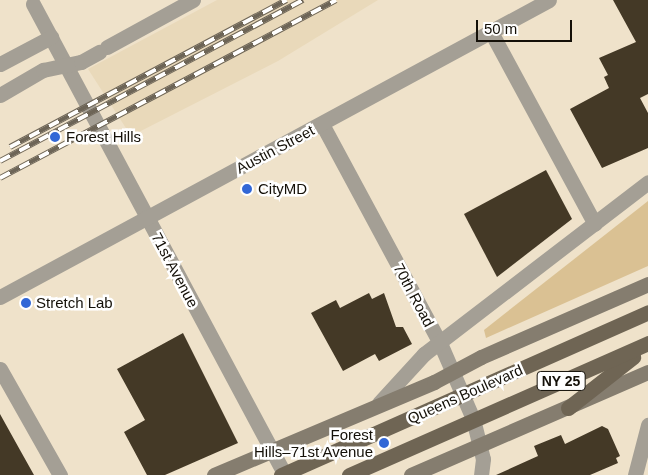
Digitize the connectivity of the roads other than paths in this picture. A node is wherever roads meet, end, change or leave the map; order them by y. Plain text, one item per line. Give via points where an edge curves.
1 (193, 0) edge
2 (549, 0) edge
3 (33, 4) dead end
4 (491, 32) junction
5 (51, 37) junction
6 (0, 64) edge
7 (65, 65) junction
8 (0, 95) edge
9 (322, 124) junction
10 (648, 182) edge
11 (147, 218) junction
12 (595, 224) junction
13 (648, 284) edge
14 (0, 297) edge
15 (648, 312) edge
16 (440, 343) junction
17 (648, 344) edge
18 (0, 369) edge
19 (453, 372) junction
20 (648, 372) edge
21 (462, 394) junction
22 (379, 403) junction
23 (568, 408) junction
24 (473, 419) junction
25 (648, 425) edge
26 (480, 444) junction
27 (272, 449) junction
28 (60, 475) edge
29 (214, 475) edge
30 (284, 475) edge
31 (349, 475) edge
32 (411, 475) edge
33 (481, 475) edge
34 (635, 475) edge

1 - 7 street via 103,50
2 - 4 street, Austin Street
3 - 5 street, 71st Avenue
4 - 9 street, Austin Street
4 - 12 street
5 - 6 street
5 - 7 street, 71st Avenue
7 - 8 street via 43,70
7 - 11 street, 71st Avenue
9 - 11 street, Austin Street
9 - 16 street, 70th Road
10 - 12 street, Queens Boulevard
11 - 14 street, Austin Street
11 - 27 street, 71st Avenue
12 - 16 street, Queens Boulevard
13 - 19 street, Queens Boulevard
15 - 21 main road, Queens Boulevard / NY 25
16 - 19 street, 70th Road
16 - 22 street, Queens Boulevard
17 - 23 main road
17 - 24 main road, Queens Boulevard / NY 25
18 - 28 street
19 - 21 street, 70th Road
19 - 22 street, Queens Boulevard
20 - 23 street
21 - 24 street, 70th Road
21 - 30 main road, Queens Boulevard / NY 25
22 - 27 street, Queens Boulevard
23 - 26 street
24 - 26 street, 70th Road
24 - 31 main road, Queens Boulevard / NY 25
25 - 34 street
26 - 32 street
26 - 33 street, 70th Road
27 - 29 street, Queens Boulevard
27 - 30 street, 71st Avenue

